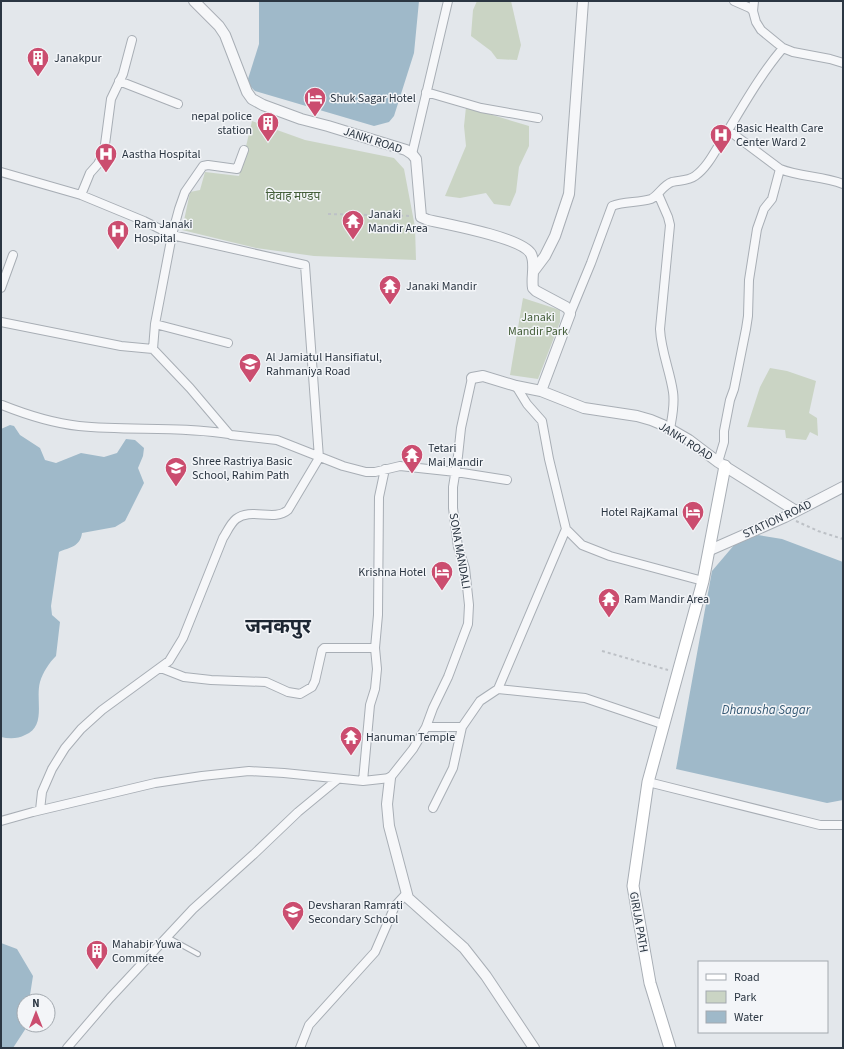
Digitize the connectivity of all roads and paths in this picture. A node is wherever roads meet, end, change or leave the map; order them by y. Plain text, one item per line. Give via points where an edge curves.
1 (194, 1) edge
2 (448, 1) edge
3 (583, 1) edge
4 (734, 1) edge
5 (754, 1) edge
6 (753, 11) junction
7 (132, 40) dead end
8 (783, 48) junction
9 (843, 63) edge
10 (119, 81) junction
11 (426, 92) junction
12 (178, 104) dead end
13 (538, 118) dead end
14 (728, 130) junction
15 (244, 150) dead end
16 (412, 154) junction
17 (780, 169) junction
18 (1, 172) edge
19 (843, 184) edge
20 (658, 194) junction
21 (81, 195) junction
22 (328, 214) dead end
23 (421, 217) junction
24 (172, 235) junction
25 (13, 255) dead end
26 (533, 272) junction
27 (1, 288) edge
28 (570, 314) junction
29 (1, 322) edge
30 (155, 324) junction
31 (228, 343) dead end
32 (153, 349) junction
33 (472, 378) joint
34 (516, 386) junction
35 (542, 391) junction
36 (2, 406) dead end
37 (670, 429) junction
38 (229, 434) junction
39 (319, 458) junction
40 (722, 464) junction
41 (385, 469) junction
42 (456, 472) junction
43 (507, 480) dead end
44 (843, 487) edge
45 (796, 511) junction
46 (786, 517) junction
47 (566, 529) junction
48 (843, 539) edge
49 (710, 550) junction
50 (703, 580) junction
51 (375, 648) junction
52 (602, 651) dead end
53 (161, 668) junction
54 (677, 672) junction
55 (498, 689) junction
56 (662, 724) junction
57 (426, 727) junction
58 (462, 727) junction
59 (390, 778) junction
60 (338, 779) junction
61 (363, 781) junction
62 (648, 782) junction
63 (433, 808) dead end
64 (40, 810) junction
65 (1, 821) edge
66 (843, 825) edge
67 (406, 894) junction
68 (167, 937) junction
69 (198, 954) dead end
70 (67, 1048) edge
71 (300, 1048) edge
72 (534, 1048) edge
73 (670, 1048) edge

1 - 16 street, JANKI ROAD via 225,35 252,99 300,119 406,150
2 - 11 street
3 - 26 street via 569,194 555,236
4 - 6 street
5 - 6 street
6 - 8 street via 761,30
7 - 10 street
8 - 9 street
8 - 14 street via 767,67
10 - 12 street
10 - 21 street via 111,99 104,152 90,173
11 - 13 street via 481,108
11 - 16 street
14 - 17 street
14 - 20 street via 697,175 671,182
15 - 24 street via 235,170 203,166 185,192
16 - 23 street, JANKI ROAD via 416,159
17 - 19 street
17 - 40 street via 772,199 764,209 757,230 749,280 748,316 724,431
18 - 21 street
20 - 28 street via 645,200 612,206
20 - 37 street via 670,225 660,329 673,393 674,406
21 - 24 street
22 - 23 path
23 - 26 street via 514,242 532,255
24 - 30 street
24 - 39 street via 305,265
25 - 27 street
26 - 28 street via 533,288 566,307
28 - 35 street
29 - 32 street via 121,346
30 - 31 street
30 - 32 street
32 - 38 street
33 - 34 street, JANKI ROAD via 483,376
33 - 42 street, SONA MANDALI via 465,406
34 - 35 street, JANKI ROAD
34 - 47 street via 542,421
35 - 37 street, JANKI ROAD via 584,408 637,416
36 - 38 street via 36,418 78,426 186,429
37 - 40 street, JANKI ROAD
38 - 39 street via 277,440
39 - 41 street via 366,472
39 - 53 street via 284,514 244,515 230,526 183,638 169,661
40 - 45 street, JANKI ROAD
40 - 49 main road, GIRIJA PATH
41 - 42 street via 400,466
41 - 51 street via 379,497
42 - 43 street
42 - 57 street, SONA MANDALI via 452,508 458,547 465,568 469,605 468,624
44 - 45 street, STATION ROAD
45 - 46 street, STATION ROAD
46 - 48 path
46 - 49 street, STATION ROAD
47 - 50 street via 582,545 610,556
47 - 55 street
49 - 50 main road, GIRIJA PATH
50 - 54 main road, GIRIJA PATH
51 - 53 street via 324,648 312,687 300,694 288,692 266,682 184,677
51 - 61 street via 375,689 370,705
52 - 54 path
53 - 64 street via 102,710 81,729 52,769 42,792
54 - 56 main road, GIRIJA PATH
55 - 56 street via 585,698
55 - 58 street via 480,701
56 - 62 main road, GIRIJA PATH
57 - 58 street
57 - 59 street, SONA MANDALI via 413,749
58 - 63 street via 453,768
59 - 61 street
59 - 67 street via 387,804 389,826
60 - 61 street
60 - 64 street via 249,771 155,783
60 - 68 street via 298,812 193,909
62 - 66 street via 820,825
62 - 73 main road, GIRIJA PATH via 633,886 650,983
64 - 65 street
67 - 71 street via 395,906 376,952 309,1024
67 - 72 street via 464,948
68 - 69 lane
68 - 70 street

